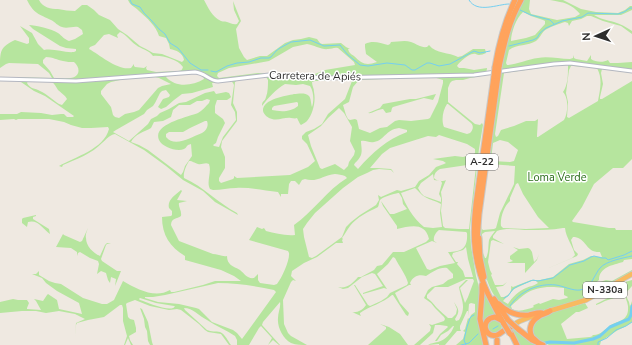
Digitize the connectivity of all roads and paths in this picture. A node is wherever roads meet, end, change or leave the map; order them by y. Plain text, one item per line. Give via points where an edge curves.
1 (516, 0) edge
2 (521, 0) edge
3 (497, 67) junction
4 (632, 71) edge
5 (496, 76) junction
6 (0, 79) edge
7 (479, 214) junction
8 (481, 274) junction
9 (632, 274) edge
10 (491, 294) junction
11 (550, 311) junction
12 (542, 313) junction
13 (505, 322) junction
14 (510, 327) junction
15 (496, 343) edge
16 (516, 344) edge
17 (541, 344) edge
18 (487, 345) edge

1 - 3 highway, A-22 via 498,48
2 - 3 highway, A-22 via 507,32
3 - 5 highway, A-22, bridge
4 - 6 street, Carretera de Apiés via 570,63 474,75 325,78 269,76 213,81 195,72 76,80
5 - 7 highway, A-22
5 - 8 highway, A-22 via 474,222 475,249
7 - 8 highway, A-22 via 477,246
7 - 10 highway via 480,258
8 - 13 highway
8 - 18 highway via 480,317
9 - 11 highway, N-330a via 586,300
10 - 12 highway via 502,307 512,313
10 - 13 highway
11 - 12 highway
11 - 17 highway via 536,318 531,326 531,335
12 - 14 highway via 523,319
13 - 14 highway via 495,317 489,319 485,325 491,335 501,333
13 - 16 highway, bridge
13 - 17 highway, bridge
14 - 15 highway

